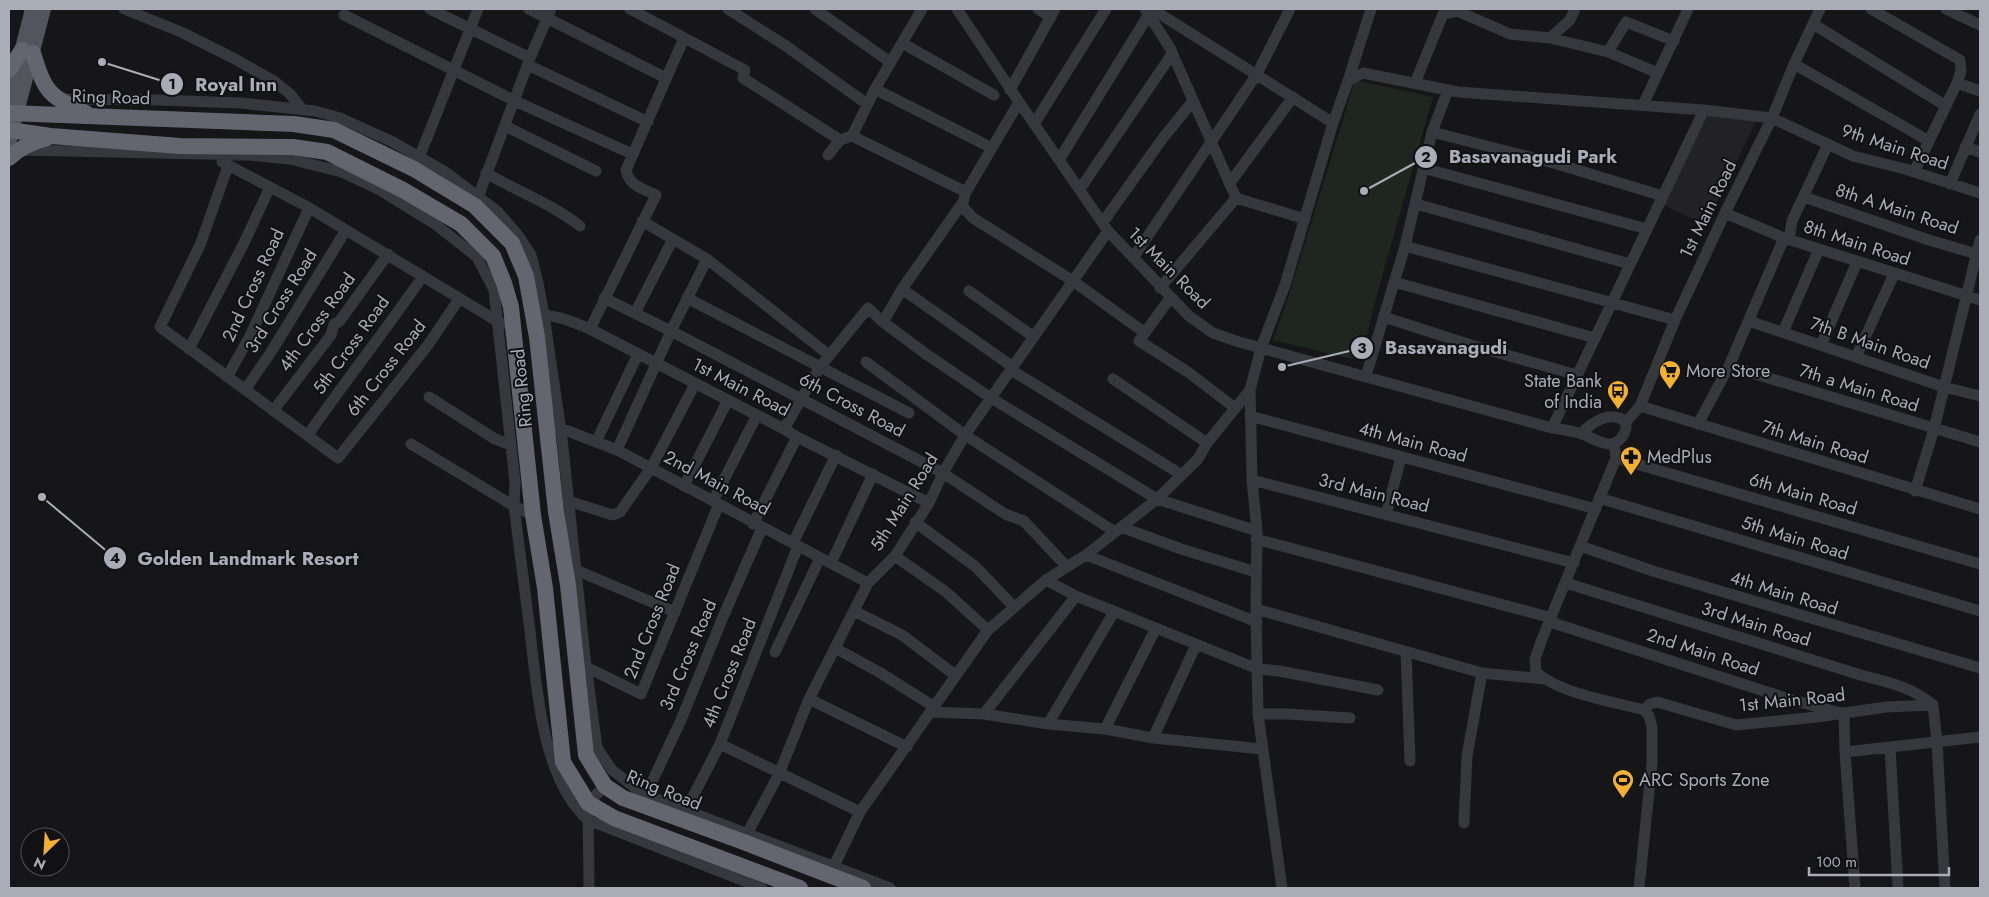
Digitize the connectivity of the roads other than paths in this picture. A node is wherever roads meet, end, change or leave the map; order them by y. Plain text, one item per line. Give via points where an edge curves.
1 (32, 9) edge
2 (44, 9) edge
3 (124, 9) edge
4 (430, 9) edge
5 (478, 9) edge
6 (529, 9) edge
7 (630, 9) edge
8 (728, 9) edge
9 (815, 9) edge
10 (957, 9) edge
11 (1038, 9) edge
12 (1106, 9) edge
13 (1290, 9) edge
14 (1371, 9) edge
15 (1575, 9) edge
16 (1688, 9) edge
17 (1820, 9) edge
18 (1871, 9) edge
19 (1946, 9) edge
20 (918, 10) edge
21 (1149, 11) edge
22 (1053, 13) edge
23 (549, 14) edge
24 (344, 15) dead end
25 (1813, 24) junction
26 (1980, 26) edge
27 (471, 29) junction
28 (684, 38) junction
29 (1550, 38) junction
30 (1674, 40) junction
31 (902, 43) junction
32 (27, 52) junction
33 (1608, 52) junction
34 (1172, 54) junction
35 (529, 62) junction
36 (890, 62) junction
37 (1794, 64) junction
38 (9, 70) edge
39 (455, 70) junction
40 (1658, 72) junction
41 (1257, 74) junction
42 (666, 78) junction
43 (1348, 81) junction
44 (1415, 83) junction
45 (1957, 83) junction
46 (875, 89) junction
47 (1010, 90) junction
48 (1448, 90) junction
49 (1980, 91) edge
50 (994, 95) dead end
51 (1293, 97) junction
52 (9, 99) edge
53 (60, 99) junction
54 (515, 101) junction
55 (1192, 101) junction
56 (1019, 102) junction
57 (867, 104) junction
58 (1643, 105) junction
59 (1946, 106) junction
60 (302, 109) junction
61 (1704, 110) junction
62 (12, 114) edge
63 (1980, 114) edge
64 (90, 116) junction
65 (1772, 118) junction
66 (648, 122) junction
67 (1333, 123) junction
68 (1034, 124) junction
69 (505, 126) junction
70 (1432, 132) junction
71 (852, 136) junction
72 (840, 140) junction
73 (1929, 141) junction
74 (11, 142) edge
75 (1212, 142) junction
76 (1828, 144) junction
77 (180, 146) junction
78 (992, 148) junction
79 (1965, 148) junction
80 (1980, 152) edge
81 (632, 154) junction
82 (211, 155) junction
83 (828, 156) dead end
84 (419, 158) junction
85 (1059, 160) junction
86 (228, 166) junction
87 (1424, 168) junction
88 (596, 171) dead end
89 (1914, 172) junction
90 (486, 173) junction
91 (1230, 182) junction
92 (1950, 184) junction
93 (270, 187) junction
94 (1080, 189) junction
95 (1980, 193) edge
96 (1663, 196) junction
97 (478, 197) junction
98 (964, 197) junction
99 (1804, 197) junction
100 (1236, 198) junction
101 (1416, 204) junction
102 (309, 208) junction
103 (1725, 213) junction
104 (1306, 219) junction
105 (642, 221) junction
106 (580, 226) dead end
107 (1105, 227) junction
108 (1647, 229) junction
109 (346, 230) junction
110 (673, 239) junction
111 (1787, 239) junction
112 (1980, 240) edge
113 (1405, 246) junction
114 (1819, 250) junction
115 (388, 254) junction
116 (1979, 254) edge
117 (1132, 258) junction
118 (708, 259) junction
119 (1857, 262) junction
120 (1630, 264) junction
121 (1894, 274) junction
122 (423, 276) junction
123 (1073, 280) junction
124 (1394, 282) junction
125 (1160, 288) junction
126 (902, 289) junction
127 (969, 291) dead end
128 (1967, 297) junction
129 (604, 298) junction
130 (687, 298) junction
131 (1170, 298) junction
132 (459, 299) junction
133 (1980, 300) edge
134 (1612, 302) junction
135 (636, 313) junction
136 (539, 315) junction
137 (1384, 317) junction
138 (1675, 320) junction
139 (1749, 321) junction
140 (884, 322) junction
141 (506, 326) junction
142 (590, 329) junction
143 (671, 331) junction
144 (1783, 332) junction
145 (1145, 333) junction
146 (1034, 337) junction
147 (1595, 338) junction
148 (1821, 345) junction
149 (1261, 348) junction
150 (188, 349) junction
151 (638, 354) junction
152 (829, 355) junction
153 (1856, 357) junction
154 (866, 362) dead end
155 (657, 364) junction
156 (1729, 366) junction
157 (819, 368) junction
158 (1012, 368) junction
159 (517, 369) junction
160 (540, 370) junction
161 (1577, 375) junction
162 (1366, 376) junction
163 (227, 377) junction
164 (1113, 379) dead end
165 (695, 384) junction
166 (1944, 387) junction
167 (245, 390) junction
168 (1250, 390) junction
169 (1980, 396) edge
170 (429, 397) dead end
171 (801, 398) junction
172 (991, 398) junction
173 (728, 400) junction
174 (1640, 406) junction
175 (1235, 408) junction
176 (273, 410) junction
177 (909, 414) dead end
178 (757, 415) junction
179 (1250, 416) junction
180 (1626, 422) junction
181 (1698, 424) junction
182 (553, 425) junction
183 (1552, 428) junction
184 (784, 429) junction
185 (1934, 429) junction
186 (1581, 434) junction
187 (308, 435) junction
188 (966, 435) junction
189 (797, 437) junction
190 (596, 442) junction
191 (1980, 442) edge
192 (1207, 443) junction
193 (411, 444) dead end
194 (1614, 444) junction
195 (511, 445) junction
196 (617, 450) junction
197 (836, 455) junction
198 (1401, 456) junction
199 (1616, 458) junction
200 (651, 468) junction
201 (943, 473) junction
202 (873, 474) junction
203 (1182, 475) junction
204 (1252, 480) junction
205 (684, 486) junction
206 (1915, 491) junction
207 (1157, 499) junction
208 (568, 501) junction
209 (716, 503) junction
210 (928, 503) junction
211 (1597, 503) junction
212 (514, 506) junction
213 (1980, 510) edge
214 (533, 515) junction
215 (1386, 515) junction
216 (915, 522) junction
217 (758, 526) junction
218 (1118, 530) junction
219 (1256, 535) junction
220 (795, 544) junction
221 (1580, 546) junction
222 (1086, 555) junction
223 (895, 556) junction
224 (820, 558) junction
225 (831, 563) junction
226 (1574, 563) junction
227 (1980, 564) edge
228 (1066, 566) junction
229 (576, 570) junction
230 (1256, 572) junction
231 (1046, 580) junction
232 (868, 583) junction
233 (1566, 583) junction
234 (1076, 596) junction
235 (1014, 607) junction
236 (1256, 609) junction
237 (854, 611) junction
238 (1980, 611) edge
239 (675, 612) junction
240 (1114, 612) junction
241 (1551, 620) junction
242 (1257, 622) junction
243 (1156, 628) junction
244 (988, 630) junction
245 (1196, 645) junction
246 (836, 648) junction
247 (775, 652) dead end
248 (1406, 652) junction
249 (586, 667) junction
250 (1980, 668) edge
251 (1258, 670) junction
252 (1482, 673) junction
253 (955, 675) junction
254 (1544, 679) junction
255 (1378, 690) dead end
256 (809, 700) junction
257 (1933, 705) junction
258 (932, 709) junction
259 (1644, 710) junction
260 (984, 714) junction
261 (1258, 714) junction
262 (1844, 714) junction
263 (1350, 718) dead end
264 (1048, 724) junction
265 (1105, 729) junction
266 (1153, 738) junction
267 (1980, 738) edge
268 (1937, 742) junction
269 (720, 744) junction
270 (907, 747) junction
271 (1890, 747) junction
272 (1262, 749) junction
273 (1845, 752) junction
274 (1410, 761) dead end
275 (779, 774) junction
276 (605, 786) junction
277 (643, 794) junction
278 (588, 803) junction
279 (686, 810) junction
280 (860, 812) junction
281 (588, 820) junction
282 (1464, 824) dead end
283 (747, 834) junction
284 (833, 868) junction
285 (589, 888) edge
286 (762, 888) edge
287 (800, 888) edge
288 (863, 888) edge
289 (890, 888) edge
290 (1282, 888) edge
291 (1639, 888) edge
292 (1855, 888) edge
293 (1898, 888) edge
294 (1945, 888) edge

1 - 32 main road
2 - 32 main road
3 - 60 street via 235,59 274,82
4 - 27 street
5 - 27 street
6 - 23 street
7 - 28 street
8 - 57 street
9 - 36 street
10 - 47 street, 1st Main Road
11 - 22 street
12 - 68 street
13 - 41 street
14 - 43 street
15 - 29 street via 1570,20
16 - 30 street
17 - 25 street, 1st Main Road
18 - 45 street via 1960,60
19 - 26 street
20 - 31 street
21 - 34 street
21 - 41 street
21 - 85 street
22 - 47 street
23 - 35 street
23 - 42 street
24 - 39 street
25 - 37 street, 1st Main Road
25 - 59 street
27 - 35 street
27 - 39 street
28 - 42 street
28 - 72 street via 745,70 743,78
29 - 33 street
29 - 44 street via 1510,34 1457,11 1443,14
30 - 33 street via 1626,22
30 - 40 street
31 - 36 street
31 - 50 street
32 - 38 highway
32 - 52 main road
32 - 53 highway via 48,92
32 - 62 main road
33 - 40 street
34 - 55 street
34 - 94 street
35 - 54 street
35 - 66 street
36 - 46 street
37 - 65 street, 1st Main Road
37 - 73 street
39 - 54 street
39 - 84 street
40 - 58 street
41 - 51 street
41 - 75 street
42 - 66 street
43 - 44 street, 9th Main Road via 1363,73
43 - 67 street
44 - 48 street, 9th Main Road
45 - 49 street
45 - 59 street
46 - 57 street
46 - 78 street
47 - 56 street, 1st Main Road
48 - 58 street, 9th Main Road
48 - 70 street
51 - 67 street
51 - 91 street
53 - 60 street via 242,103
53 - 64 highway
54 - 69 street
54 - 81 street
55 - 75 street
55 - 107 street, 5th Main Road via 1163,138
56 - 68 street, 1st Main Road
56 - 78 street
57 - 71 street
58 - 61 street, 9th Main Road
59 - 73 street
60 - 84 street via 340,118
61 - 65 street, 9th Main Road
61 - 96 street
62 - 64 highway, Ring Road
62 - 74 main road
63 - 79 street
64 - 136 highway, Ring Road via 294,124 334,130 414,169 476,206 512,243
65 - 76 street, 9th Main Road
65 - 103 street, 1st Main Road
66 - 81 street
67 - 104 street
68 - 85 street, 1st Main Road
69 - 88 street
69 - 90 street
70 - 87 street
70 - 96 street via 1557,164
71 - 72 street
71 - 98 street
72 - 83 street
73 - 89 street
74 - 77 highway, Ring Road via 52,136
74 - 82 street
75 - 91 street
75 - 117 street
76 - 89 street, 9th Main Road via 1853,156
76 - 99 street
77 - 82 street
77 - 141 highway, Ring Road via 293,147 327,152 403,190 461,224 493,256 511,307
78 - 98 street
79 - 80 street
79 - 92 street
81 - 105 street via 626,170 628,179 656,196
82 - 86 street
82 - 141 street via 290,159 342,172 380,190 435,224 477,257 494,290
84 - 97 street via 444,171
85 - 94 street, 1st Main Road
86 - 93 street
86 - 150 street via 200,246 160,327
87 - 101 street
87 - 108 street
89 - 92 street, 9th Main Road
90 - 97 street
90 - 106 street via 563,213
91 - 100 street
92 - 95 street, 9th Main Road
93 - 102 street
93 - 150 street
94 - 107 street, 1st Main Road
96 - 108 street
97 - 136 street via 498,212 531,255 538,283
98 - 123 street via 963,207 973,218
98 - 126 street
99 - 111 street
99 - 116 street, 8th A Main Road
100 - 104 street
100 - 125 street
101 - 113 street
101 - 120 street
102 - 109 street
102 - 163 street, 2nd Cross Road via 262,312
103 - 111 street, 8th Main Road
103 - 138 street, 1st Main Road
104 - 149 street
105 - 110 street
105 - 129 street
107 - 117 street, 1st Main Road
107 - 123 street, 5th Main Road
108 - 120 street
109 - 115 street
109 - 167 street, 3rd Cross Road
110 - 118 street
110 - 135 street
111 - 114 street, 8th Main Road
111 - 139 street
112 - 116 street
113 - 124 street
113 - 134 street
114 - 119 street, 8th Main Road
114 - 144 street
115 - 122 street
115 - 176 street, 4th Cross Road
116 - 128 street
117 - 125 street, 1st Main Road
118 - 130 street
118 - 152 street
119 - 121 street, 8th Main Road
119 - 148 street
120 - 134 street
121 - 128 street, 8th Main Road
121 - 153 street
122 - 132 street
122 - 187 street, 5th Cross Road
123 - 145 street
123 - 146 street, 5th Main Road
124 - 137 street
124 - 147 street
125 - 131 street, 1st Main Road
126 - 140 street
126 - 158 street
127 - 146 street
128 - 133 street, 8th Main Road
128 - 166 street
129 - 135 street, 6th Cross Road
129 - 142 street
130 - 143 street
130 - 157 street
131 - 145 street
131 - 149 street, 1st Main Road via 1213,333
132 - 141 street
132 - 187 street, 6th Cross Road via 428,346 338,458
134 - 138 street
134 - 147 street
135 - 143 street, 6th Cross Road
136 - 142 street, 1st Main Road
136 - 160 highway, Ring Road
136 - 182 street
137 - 161 street
137 - 162 street
138 - 174 street, 1st Main Road
139 - 144 street, 7th B Main Road
139 - 156 street
140 - 152 street, 2nd Main Road via 868,308
140 - 172 street, 2nd Main Road
141 - 159 highway, Ring Road
141 - 195 street
142 - 151 street, 1st Main Road
143 - 155 street
143 - 171 street, 6th Cross Road
144 - 148 street, 7th B Main Road
145 - 175 street via 1139,341 1188,372
146 - 158 street, 5th Main Road
147 - 161 street
148 - 153 street, 7th B Main Road
149 - 162 street, 1st Main Road
149 - 168 street
150 - 163 street
151 - 155 street, 1st Main Road
151 - 190 street
152 - 157 street
153 - 166 street, 7th B Main Road
154 - 188 street
155 - 165 street, 1st Main Road
155 - 196 street
156 - 181 street
156 - 185 street, 7th a Main Road
157 - 171 street
157 - 177 street
158 - 172 street, 5th Main Road
158 - 203 street
159 - 160 highway
159 - 214 highway, Ring Road
160 - 182 highway, Ring Road
161 - 183 street
162 - 183 street, 1st Main Road
163 - 167 street
164 - 192 street
165 - 173 street, 1st Main Road
165 - 200 street
166 - 169 street, 7th B Main Road
166 - 185 street
167 - 176 street
168 - 175 street
168 - 179 street
170 - 195 street via 494,439
171 - 184 street
171 - 201 street, 6th Cross Road
172 - 188 street, 5th Main Road
172 - 207 street, 2nd Main Road
173 - 178 street, 1st Main Road
173 - 205 street
174 - 180 street, 1st Main Road
174 - 181 street, 7th Main Road
175 - 192 street
176 - 187 street
178 - 184 street, 1st Main Road
178 - 209 street, 2nd Cross Road
179 - 198 street, 4th Main Road
179 - 204 street
180 - 186 street via 1616,416 1607,417 1591,424
180 - 194 street, 1st Main Road via 1624,436
181 - 206 street, 7th Main Road
182 - 190 street, 2nd Main Road
182 - 208 street
182 - 276 highway, Ring Road via 556,512 568,585 586,755
183 - 186 street, 1st Main Road
184 - 189 street, 1st Main Road
185 - 191 street, 7th a Main Road
185 - 206 street
186 - 194 street, 1st Main Road via 1600,443
188 - 201 street, 5th Main Road
188 - 218 street
189 - 197 street, 1st Main Road
189 - 217 street, 3rd Cross Road
190 - 196 street, 2nd Main Road
192 - 203 street via 1198,459
193 - 212 street
194 - 199 street
195 - 212 street
196 - 200 street, 2nd Main Road
197 - 202 street, 1st Main Road
197 - 220 street, 4th Cross Road
198 - 211 street, 4th Main Road
198 - 215 street
199 - 211 street
199 - 227 street, 6th Main Road
200 - 205 street, 2nd Main Road
200 - 208 street via 620,512 613,515
201 - 210 street, 5th Main Road
201 - 228 street, 6th Cross Road via 1005,514 1024,522
202 - 210 street, 1st Main Road
202 - 225 street
203 - 207 street
204 - 215 street, 3rd Main Road
204 - 219 street
205 - 209 street, 2nd Main Road
206 - 213 street, 7th Main Road
207 - 218 street
207 - 219 street, 2nd Main Road
208 - 229 street
209 - 217 street, 2nd Main Road
209 - 239 street, 2nd Cross Road
210 - 216 street, 5th Main Road
211 - 221 street
211 - 238 street, 5th Main Road
212 - 214 street
212 - 281 street via 545,736 564,791
214 - 278 highway, Ring Road via 545,588 563,762
215 - 226 street, 3rd Main Road
216 - 223 street, 5th Main Road
216 - 235 street via 976,567
217 - 220 street, 2nd Main Road
217 - 277 street, 3rd Cross Road via 681,720 651,784
218 - 222 street
218 - 230 street
219 - 230 street
219 - 241 street, 2nd Main Road
220 - 224 street, 2nd Main Road
220 - 269 street, 4th Cross Road
221 - 226 street
221 - 250 street, 4th Main Road via 1656,572
222 - 228 street
222 - 242 street
223 - 232 street, 5th Main Road
223 - 244 street via 946,592
224 - 225 street, 2nd Main Road
224 - 247 street
225 - 232 street, 2nd Main Road
226 - 233 street
228 - 231 street
229 - 239 street
229 - 249 street
230 - 236 street
231 - 234 street
231 - 235 street
232 - 237 street, 5th Main Road
233 - 241 street
233 - 257 street, 3rd Main Road via 1897,685
234 - 240 street
234 - 260 street
235 - 244 street
236 - 242 street
236 - 248 street, 1st Main Road
237 - 246 street, 5th Main Road
237 - 253 street via 902,635
239 - 249 street, 2nd Cross Road via 641,694
240 - 243 street
240 - 264 street
241 - 254 street via 1535,659 1536,672
241 - 262 street, 2nd Main Road via 1789,699
242 - 251 street
243 - 245 street
243 - 265 street
244 - 253 street
245 - 251 street
245 - 266 street
246 - 256 street, 5th Main Road
246 - 258 street via 879,672
248 - 252 street, 1st Main Road
248 - 274 street
249 - 277 street via 597,748 612,770
251 - 255 street
251 - 261 street
252 - 254 street, 1st Main Road
252 - 282 street via 1468,756
253 - 258 street
254 - 259 street, 1st Main Road via 1562,688
256 - 270 street
256 - 275 street, 5th Main Road
257 - 262 street, 1st Main Road via 1886,707
257 - 268 street
258 - 260 street
258 - 270 street
259 - 262 street, 1st Main Road via 1657,702 1736,725
259 - 291 street via 1652,727 1652,763
260 - 264 street
261 - 263 street
261 - 272 street
262 - 273 street
264 - 265 street
265 - 266 street
266 - 272 street
267 - 268 street
268 - 271 street
268 - 294 street
269 - 275 street
269 - 279 street, 4th Cross Road
270 - 280 street
271 - 273 street
271 - 293 street
272 - 290 street
273 - 292 street
275 - 280 street
275 - 283 street, 5th Main Road
276 - 278 street
276 - 288 highway, Ring Road via 623,798
277 - 279 street
278 - 281 street
278 - 287 highway, Ring Road via 614,818
279 - 283 street
280 - 284 street
281 - 285 street
281 - 286 street
283 - 284 street
284 - 289 street

